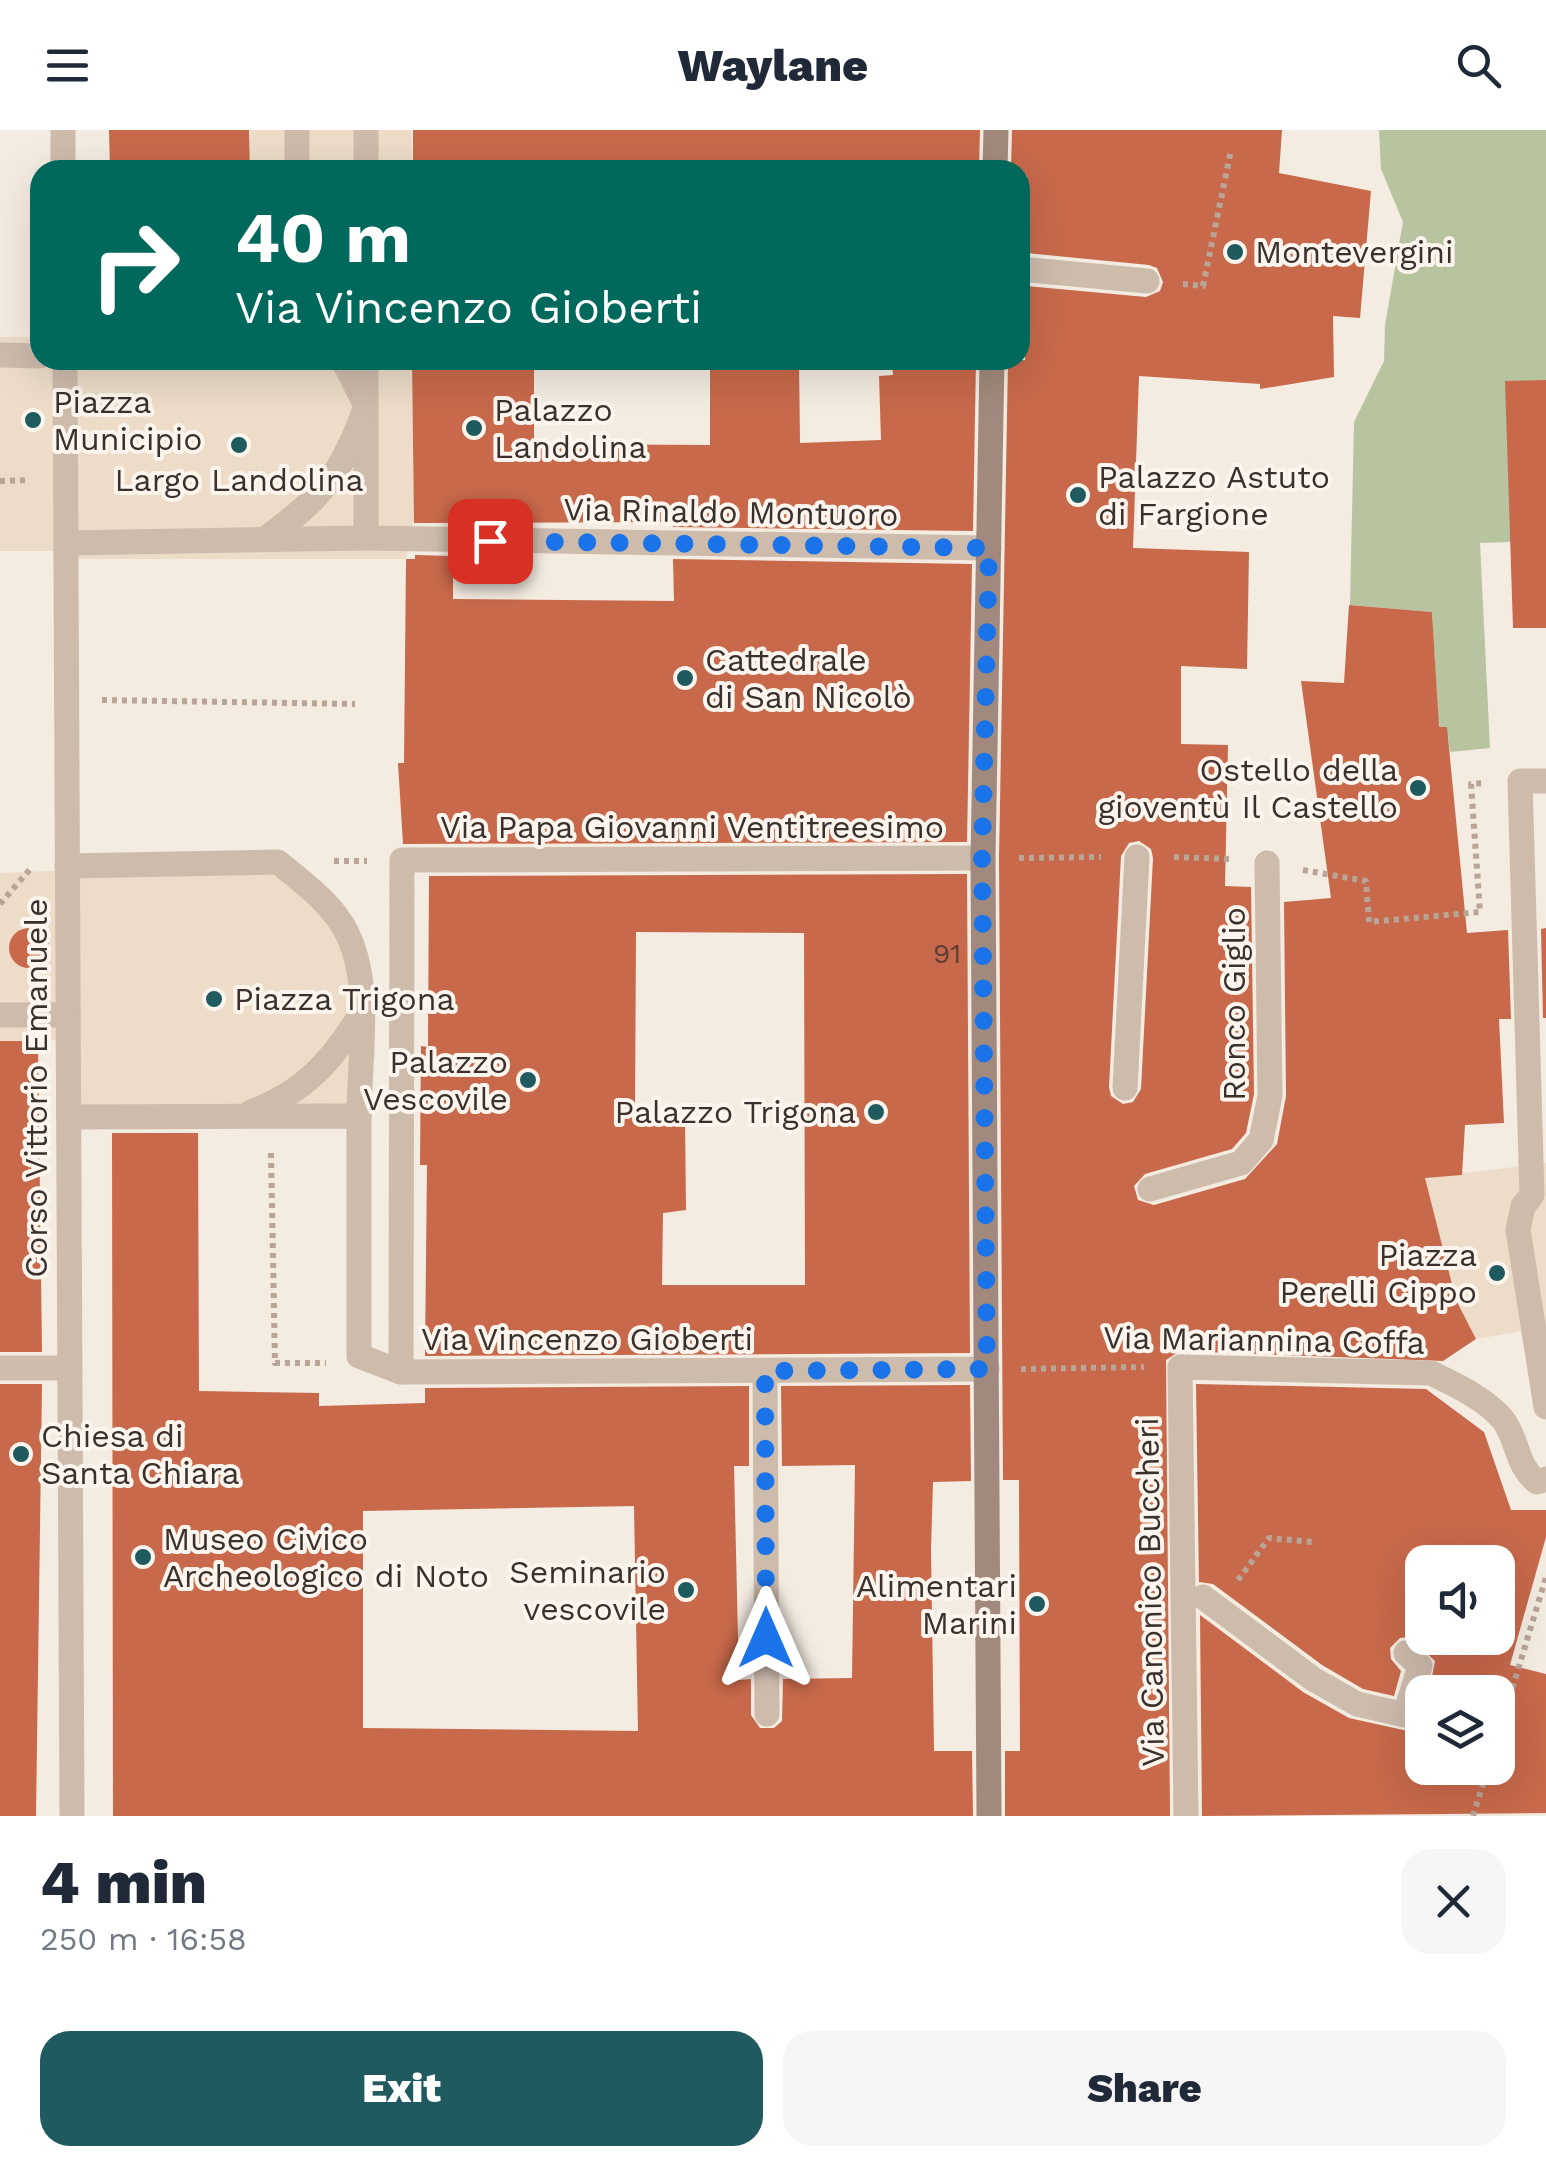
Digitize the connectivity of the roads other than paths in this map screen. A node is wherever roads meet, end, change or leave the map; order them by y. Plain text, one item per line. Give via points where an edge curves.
1 (63, 130) edge
2 (297, 130) edge
3 (366, 130) edge
4 (996, 130) edge
5 (64, 160) edge
6 (296, 160) edge
7 (366, 160) edge
8 (995, 160) edge
9 (1030, 270) edge
10 (1147, 281) road end
11 (0, 355) edge
12 (30, 356) edge
13 (65, 370) edge
14 (348, 370) edge
15 (366, 370) edge
16 (992, 370) edge
17 (366, 406) junction
18 (366, 538) junction
19 (265, 539) junction
20 (66, 543) junction
21 (989, 548) junction
22 (1546, 781) edge
23 (1137, 857) dead end
24 (982, 858) junction
25 (1267, 863) dead end
26 (67, 866) junction
27 (68, 1014) junction
28 (0, 1015) edge
29 (360, 1015) junction
30 (1125, 1088) dead end
31 (237, 1116) junction
32 (359, 1116) junction
33 (69, 1117) junction
34 (1150, 1189) dead end
35 (1539, 1195) edge
36 (1180, 1367) joint
37 (0, 1368) edge
38 (70, 1368) junction
39 (987, 1369) junction
40 (765, 1371) junction
41 (402, 1372) junction
42 (1546, 1407) edge
43 (1546, 1479) edge
44 (1210, 1603) road end
45 (1408, 1655) edge
46 (767, 1714) dead end
47 (72, 1816) edge
48 (989, 1816) edge
49 (1186, 1816) edge

1 - 5 street
2 - 6 street
3 - 7 street
4 - 8 street
9 - 10 street
11 - 12 street
13 - 20 street, Corso Vittorio Emanuele
14 - 17 street
15 - 17 street
16 - 21 street
17 - 18 street
17 - 19 street via 337,476 315,503
18 - 19 street, Via Rinaldo Montuoro
18 - 21 street, Via Rinaldo Montuoro
19 - 20 street, Via Rinaldo Montuoro
20 - 26 street, Corso Vittorio Emanuele
21 - 24 street
22 - 35 street via 1520,782 1532,1166
23 - 30 street
24 - 39 street
24 - 41 street, Via Papa Giovanni Ventitreesimo via 402,860
25 - 34 street, Ronco Giglio via 1270,1096 1261,1140 1242,1163
26 - 27 street, Corso Vittorio Emanuele
26 - 29 street via 278,862 347,933 361,983
27 - 28 street
27 - 33 street, Corso Vittorio Emanuele
29 - 31 street via 336,1056 301,1087
29 - 32 street
31 - 32 street
31 - 33 street
32 - 41 street, Via Vincenzo Gioberti via 359,1356
33 - 38 street, Corso Vittorio Emanuele
35 - 42 street via 1523,1206 1518,1230
36 - 43 street, Via Mariannina Coffa via 1432,1373 1504,1421 1522,1470 1537,1482
36 - 49 street, Via Canonico Buccheri
37 - 38 street
38 - 47 street, Corso Vittorio Emanuele
39 - 40 street, Via Vincenzo Gioberti
39 - 48 street
40 - 41 street, Via Vincenzo Gioberti
40 - 46 street
44 - 45 street via 1357,1704 1405,1715 1420,1666

